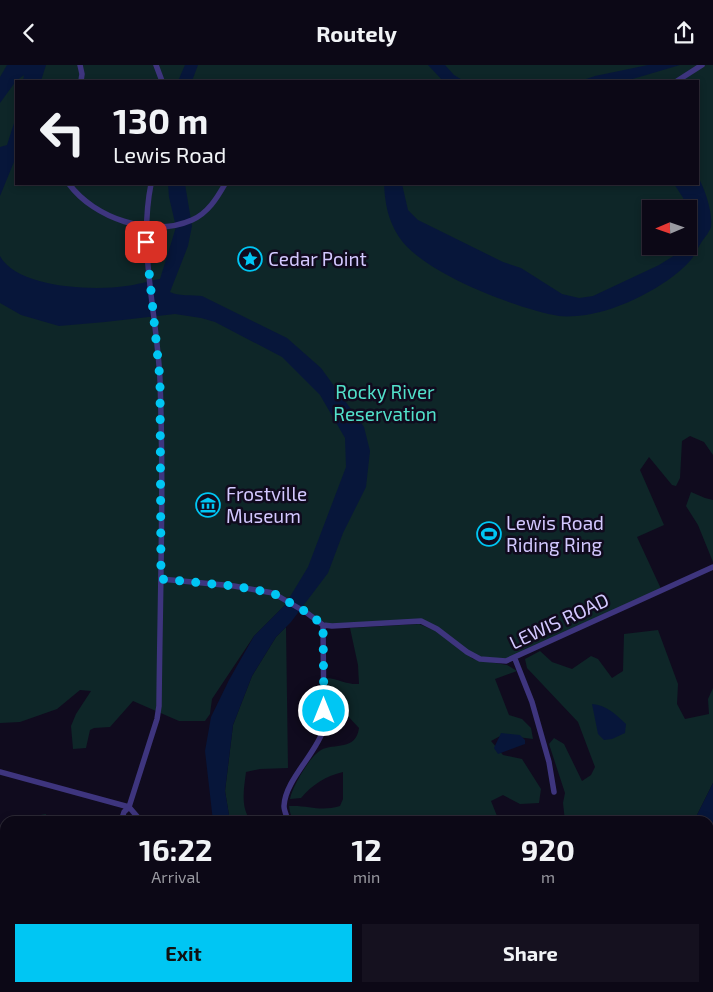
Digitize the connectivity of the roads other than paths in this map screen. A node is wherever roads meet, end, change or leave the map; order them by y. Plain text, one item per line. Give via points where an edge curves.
1 (80, 65) edge
2 (156, 65) edge
3 (702, 65) edge
4 (81, 80) edge
5 (162, 80) edge
6 (678, 80) edge
7 (70, 185) edge
8 (151, 185) edge
9 (224, 185) edge
10 (146, 225) junction
11 (713, 567) edge
12 (161, 579) junction
13 (323, 625) junction
14 (515, 659) junction
15 (0, 772) edge
16 (554, 792) dead end
17 (129, 807) junction
18 (123, 816) edge
19 (137, 816) edge
20 (287, 816) edge

1 - 4 street
2 - 5 street
3 - 6 street
7 - 10 street via 96,208
8 - 10 street
9 - 10 street via 206,211 192,220 174,226
10 - 12 street via 160,379
11 - 14 street, LEWIS ROAD
12 - 13 street via 273,593
12 - 17 street via 158,712
13 - 14 street, LEWIS ROAD via 421,621 480,659
13 - 20 street via 324,728 286,796
14 - 16 street via 532,702
15 - 17 street
17 - 18 street
17 - 19 street

